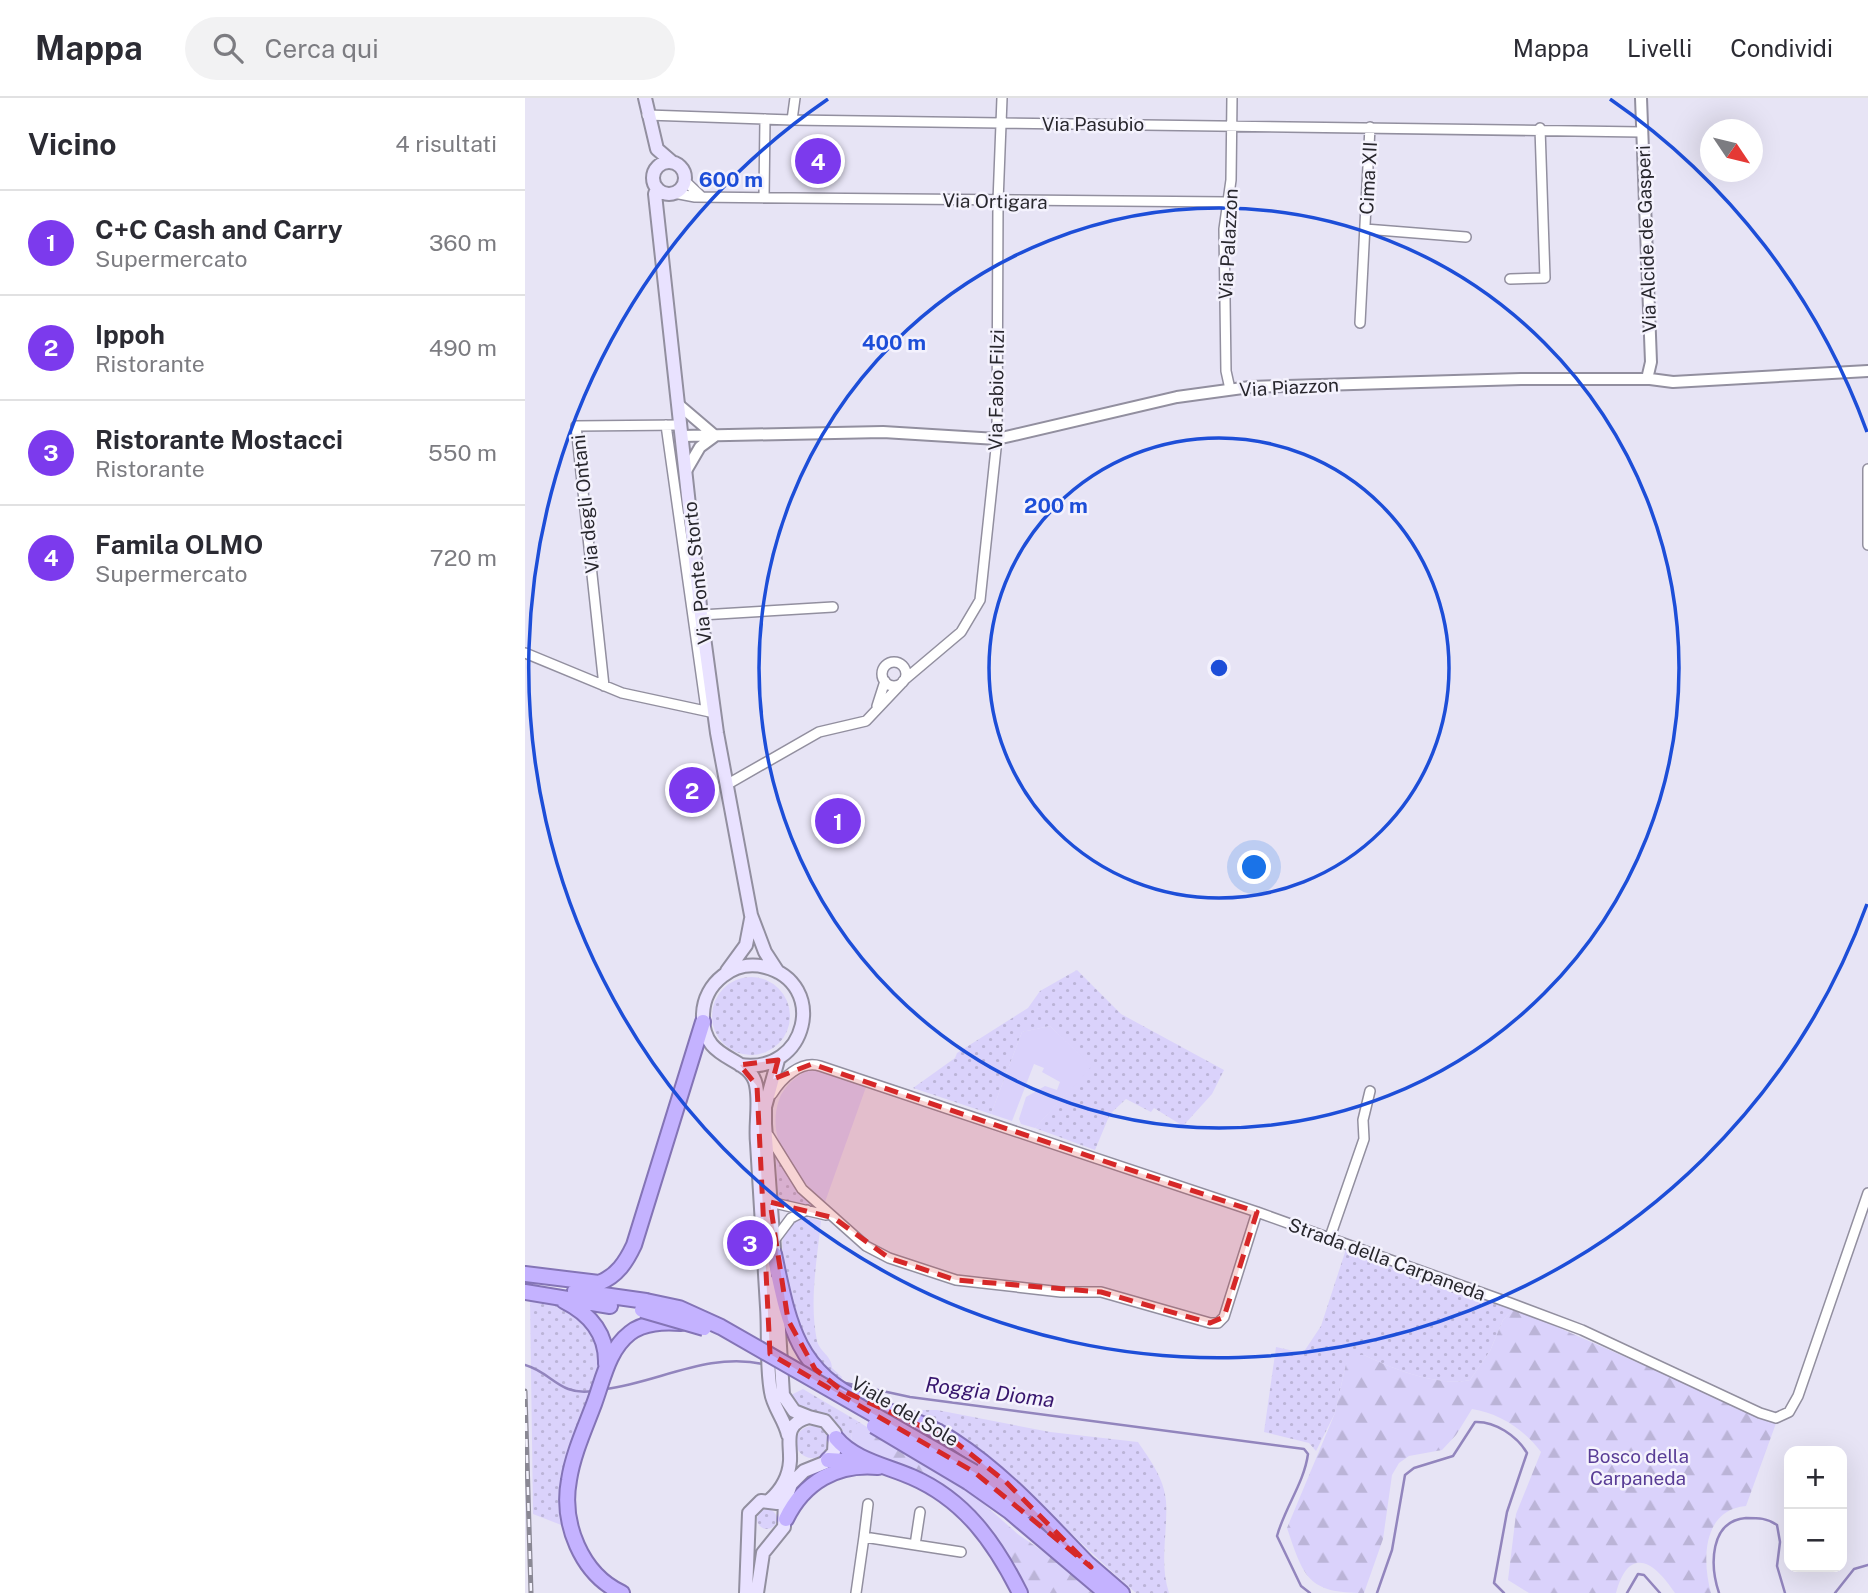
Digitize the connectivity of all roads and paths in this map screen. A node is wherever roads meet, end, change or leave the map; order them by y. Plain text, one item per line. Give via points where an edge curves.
1 (645, 98) edge
2 (795, 98) edge
3 (1002, 98) edge
4 (1233, 98) edge
5 (1641, 98) edge
6 (647, 115) junction
7 (765, 119) junction
8 (792, 120) junction
9 (999, 124) junction
10 (1233, 125) junction
11 (1370, 127) junction
12 (1540, 128) junction
13 (1641, 132) junction
14 (651, 133) junction
15 (672, 162) junction
16 (655, 172) junction
17 (684, 180) junction
18 (657, 188) junction
19 (674, 193) junction
20 (702, 197) junction
21 (764, 198) junction
22 (997, 202) junction
23 (1226, 202) junction
24 (659, 229) junction
25 (1365, 229) junction
26 (1465, 237) dead end
27 (1510, 279) dead end
28 (1360, 323) dead end
29 (1651, 362) junction
30 (1868, 371) edge
31 (1647, 379) junction
32 (1673, 382) junction
33 (1230, 389) junction
34 (679, 405) junction
35 (666, 425) junction
36 (681, 430) junction
37 (712, 438) junction
38 (997, 439) junction
39 (1868, 469) edge
40 (686, 471) junction
41 (1868, 545) edge
42 (833, 607) dead end
43 (701, 615) junction
44 (525, 653) edge
45 (927, 660) junction
46 (903, 666) junction
47 (885, 681) junction
48 (902, 683) junction
49 (604, 686) junction
50 (710, 712) junction
51 (873, 714) junction
52 (728, 784) junction
53 (751, 915) junction
54 (778, 972) junction
55 (725, 974) junction
56 (703, 1022) junction
57 (778, 1060) junction
58 (740, 1065) junction
59 (1370, 1091) dead end
60 (767, 1101) junction
61 (765, 1124) junction
62 (759, 1191) junction
63 (1868, 1193) edge
64 (770, 1202) junction
65 (809, 1209) junction
66 (1257, 1212) junction
67 (835, 1218) junction
68 (1330, 1237) junction
69 (774, 1248) junction
70 (525, 1275) edge
71 (525, 1284) edge
72 (525, 1292) edge
73 (560, 1299) junction
74 (644, 1305) junction
75 (693, 1323) junction
76 (775, 1365) junction
77 (606, 1369) junction
78 (809, 1417) junction
79 (788, 1435) junction
80 (836, 1438) junction
81 (790, 1454) junction
82 (828, 1460) junction
83 (812, 1466) junction
84 (884, 1468) junction
85 (971, 1477) junction
86 (770, 1500) junction
87 (868, 1504) dead end
88 (921, 1512) dead end
89 (785, 1515) junction
90 (750, 1527) junction
91 (773, 1536) junction
92 (864, 1537) junction
93 (915, 1545) junction
94 (961, 1552) dead end
95 (1091, 1567) junction
96 (749, 1592) edge
97 (622, 1593) edge
98 (856, 1593) edge
99 (1020, 1593) edge
100 (1106, 1593) edge
101 (1122, 1593) edge

1 - 6 main road, Via Ponte Storto
2 - 8 street
3 - 9 street, Via Fabio Filzi
4 - 10 street, Via Palazzon
5 - 13 street, Via Alcide de Gasperi
6 - 7 street, Via Pasubio
6 - 14 main road, Via Ponte Storto
7 - 8 street, Via Pasubio
7 - 21 street
8 - 9 street, Via Pasubio
9 - 10 street, Via Pasubio
9 - 22 street, Via Fabio Filzi
10 - 11 street, Via Pasubio
10 - 23 street, Via Palazzon
11 - 12 street, Via Pasubio
11 - 25 street, Cima XII
12 - 13 street, Via Pasubio
12 - 27 street via 1545,278
13 - 29 street, Via Alcide de Gasperi
14 - 15 main road via 657,149
14 - 16 main road, Via Ponte Storto
15 - 16 main road
15 - 17 main road via 681,167
16 - 18 main road, Via Ponte Storto
17 - 19 main road, Via Ponte Storto
17 - 20 street
18 - 19 main road
18 - 24 main road, Via Ponte Storto
19 - 20 street, Via Ortigara
19 - 24 main road, Via Ponte Storto
20 - 21 street, Via Ortigara
21 - 22 street, Via Ortigara
22 - 23 street, Via Ortigara
22 - 38 street, Via Fabio Filzi
23 - 33 street, Via Palazzon
24 - 34 main road, Via Ponte Storto
25 - 26 street, Cima XII
25 - 28 street, Cima XII
29 - 31 street, Via Alcide de Gasperi
29 - 32 street
30 - 32 street, Via Piazzon
31 - 32 street, Via Piazzon
31 - 33 street, Via Piazzon
33 - 38 street, Via Piazzon
34 - 36 main road, Via Ponte Storto
34 - 37 street
35 - 36 street, Via degli Ontani
35 - 49 street, Via degli Ontani via 576,426
35 - 50 street
36 - 37 street, Via Piazzon via 699,441
36 - 40 main road, Via Ponte Storto
37 - 38 street, Via Piazzon via 883,432
37 - 40 street
38 - 45 street, Via Fabio Filzi via 979,600 961,632
39 - 41 street
40 - 43 main road, Via Ponte Storto
42 - 43 street
43 - 50 main road, Via Ponte Storto
44 - 49 street
45 - 46 street, Via Fabio Filzi
45 - 48 street, Via Fabio Filzi
46 - 47 street via 886,666
46 - 48 street via 906,676
47 - 48 street via 894,686
47 - 51 street
48 - 51 street, Via Fabio Filzi
49 - 50 street
50 - 52 main road, Via Ponte Storto
51 - 52 street via 856,725 819,732
52 - 53 main road, Via Ponte Storto
53 - 54 main road, Via Ponte Storto
53 - 55 main road, Via Ponte Storto via 746,945
54 - 55 main road via 757,965
54 - 57 main road via 799,995 803,1016 799,1037
55 - 56 main road via 707,995
56 - 58 main road via 713,1046
56 - 70 highway via 634,1245 618,1270 599,1283
57 - 58 main road
57 - 60 main road
58 - 62 main road via 748,1069 757,1086
59 - 68 street via 1364,1139
60 - 61 main road
60 - 66 street, Strada della Carpaneda via 789,1075 812,1064
61 - 64 main road
61 - 67 street via 794,1179
62 - 64 street
62 - 76 main road
63 - 68 street, Strada della Carpaneda via 1798,1396 1780,1418 1760,1413 1582,1330
64 - 65 street
64 - 69 main road
65 - 67 street
65 - 69 street via 791,1219
66 - 67 street via 1224,1317 1210,1324 1101,1292 956,1280 888,1258
66 - 68 street, Strada della Carpaneda
69 - 76 main road
69 - 95 highway via 788,1320 800,1348 820,1373 864,1402 926,1425 954,1441 1006,1482
71 - 74 highway
72 - 73 highway
73 - 74 highway
73 - 77 highway via 594,1324 606,1345
74 - 75 highway, Viale del Sole, bridge
74 - 85 highway, Viale del Sole, bridge via 679,1308 721,1326
75 - 77 highway, bridge via 640,1326 620,1342
75 - 85 highway, Viale del Sole, bridge
76 - 78 main road via 786,1401 794,1411
76 - 79 main road via 771,1395
77 - 97 highway via 569,1480 567,1513 586,1562
78 - 79 main road via 796,1423
78 - 80 main road via 829,1424
79 - 81 main road
80 - 82 main road
80 - 84 highway via 850,1451
81 - 83 main road via 797,1462
81 - 86 main road via 786,1479
82 - 83 main road
82 - 84 highway via 848,1459
83 - 89 main road via 792,1484
84 - 89 highway via 845,1468 823,1477
84 - 99 highway via 928,1485 966,1511 995,1544
85 - 95 highway, Viale del Sole
85 - 100 highway, Viale del Sole
86 - 89 main road
86 - 90 main road via 751,1509
87 - 92 street
88 - 93 street
89 - 91 main road via 781,1531
90 - 91 main road via 760,1536
90 - 96 main road
91 - 96 main road
92 - 93 street
92 - 98 street
93 - 94 street
95 - 101 highway, Viale del Sole

